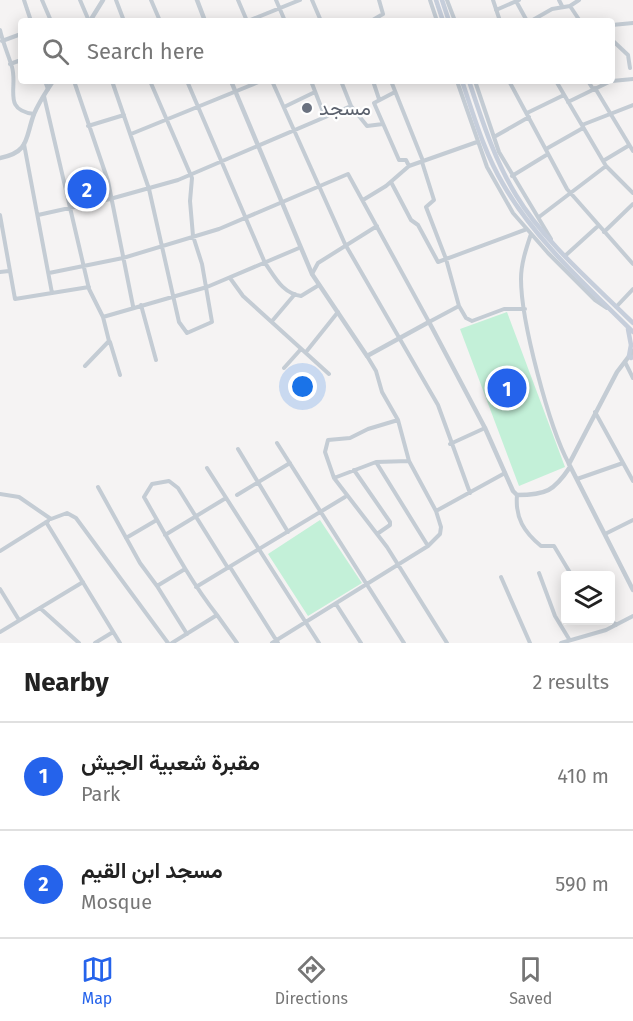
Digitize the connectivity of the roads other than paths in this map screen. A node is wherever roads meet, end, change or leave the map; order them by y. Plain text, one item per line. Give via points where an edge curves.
1 (26, 0) edge
2 (42, 0) edge
3 (80, 0) edge
4 (103, 0) edge
5 (116, 0) edge
6 (151, 0) edge
7 (197, 0) edge
8 (238, 0) edge
9 (276, 0) edge
10 (300, 0) edge
11 (312, 0) edge
12 (379, 0) edge
13 (430, 0) edge
14 (436, 0) edge
15 (442, 0) edge
16 (447, 0) edge
17 (493, 0) edge
18 (560, 0) edge
19 (579, 0) edge
20 (518, 1) edge
21 (562, 6) junction
22 (570, 6) junction
23 (279, 9) junction
24 (496, 10) junction
25 (30, 18) edge
26 (50, 18) edge
27 (89, 18) edge
28 (92, 18) edge
29 (123, 18) edge
30 (159, 18) edge
31 (205, 18) edge
32 (247, 18) edge
33 (256, 18) edge
34 (284, 18) edge
35 (320, 18) edge
36 (376, 18) edge
37 (436, 18) edge
38 (442, 18) edge
39 (448, 18) edge
40 (454, 18) edge
41 (499, 18) edge
42 (527, 18) edge
43 (536, 18) edge
44 (578, 18) edge
45 (633, 23) edge
46 (615, 25) edge
47 (0, 30) edge
48 (18, 35) edge
49 (2, 40) junction
50 (615, 43) edge
51 (18, 61) edge
52 (10, 64) junction
53 (630, 68) dead end
54 (633, 79) edge
55 (615, 80) edge
56 (46, 84) edge
57 (51, 84) edge
58 (75, 84) edge
59 (113, 84) edge
60 (151, 84) edge
61 (188, 84) edge
62 (232, 84) edge
63 (254, 84) edge
64 (273, 84) edge
65 (312, 84) edge
66 (342, 84) edge
67 (374, 84) edge
68 (392, 84) edge
69 (458, 84) edge
70 (463, 84) edge
71 (470, 84) edge
72 (476, 84) edge
73 (511, 84) edge
74 (558, 84) edge
75 (590, 84) edge
76 (604, 84) edge
77 (48, 89) junction
78 (594, 89) junction
79 (236, 92) junction
80 (315, 92) junction
81 (395, 92) junction
82 (564, 95) junction
83 (44, 96) junction
84 (379, 99) junction
85 (568, 102) junction
86 (633, 105) edge
87 (351, 106) junction
88 (284, 107) junction
89 (199, 108) junction
90 (610, 113) junction
91 (34, 114) junction
92 (124, 115) junction
93 (528, 115) junction
94 (325, 117) junction
95 (168, 120) junction
96 (383, 124) junction
97 (88, 126) junction
98 (582, 127) junction
99 (294, 132) junction
100 (131, 134) junction
101 (494, 137) junction
102 (477, 142) junction
103 (24, 144) junction
104 (256, 144) junction
105 (628, 146) junction
106 (633, 151) edge
107 (547, 152) junction
108 (0, 158) edge
109 (422, 161) junction
110 (603, 161) junction
111 (222, 162) junction
112 (409, 166) junction
113 (606, 166) junction
114 (191, 175) junction
115 (512, 176) junction
116 (391, 182) junction
117 (319, 185) junction
118 (149, 189) junction
119 (569, 192) junction
120 (633, 193) edge
121 (110, 199) junction
122 (363, 200) junction
123 (280, 203) junction
124 (633, 205) edge
125 (71, 209) junction
126 (0, 215) edge
127 (38, 215) junction
128 (539, 217) junction
129 (245, 219) junction
130 (377, 226) junction
131 (598, 226) junction
132 (527, 229) junction
133 (604, 232) junction
134 (531, 234) junction
135 (193, 236) junction
136 (551, 239) junction
137 (345, 244) junction
138 (163, 245) junction
139 (299, 248) junction
140 (566, 255) junction
141 (123, 258) junction
142 (446, 260) junction
143 (265, 263) junction
144 (633, 264) edge
145 (85, 266) junction
146 (9, 271) junction
147 (0, 272) edge
148 (48, 273) junction
149 (312, 274) junction
150 (230, 278) junction
151 (319, 285) junction
152 (89, 287) junction
153 (207, 287) junction
154 (633, 290) edge
155 (52, 293) junction
156 (295, 294) junction
157 (173, 297) junction
158 (141, 305) junction
159 (133, 306) junction
160 (459, 306) junction
161 (614, 308) junction
162 (525, 309) junction
163 (338, 312) junction
164 (103, 317) junction
165 (273, 320) junction
166 (429, 322) junction
167 (633, 322) edge
168 (625, 324) junction
169 (633, 332) edge
170 (399, 338) junction
171 (110, 341) junction
172 (301, 349) junction
173 (306, 352) junction
174 (368, 356) junction
175 (630, 357) edge
176 (156, 360) dead end
177 (86, 366) dead end
178 (284, 368) dead end
179 (329, 374) dead end
180 (120, 375) dead end
181 (633, 378) edge
182 (595, 412) junction
183 (398, 420) junction
184 (485, 428) junction
185 (277, 444) dead end
186 (450, 444) junction
187 (238, 449) dead end
188 (376, 462) junction
189 (409, 462) junction
190 (290, 463) junction
191 (623, 463) junction
192 (570, 466) junction
193 (207, 468) dead end
194 (354, 470) junction
195 (505, 473) junction
196 (334, 478) junction
197 (577, 479) junction
198 (633, 481) edge
199 (258, 482) junction
200 (98, 487) dead end
201 (470, 493) junction
202 (0, 494) edge
203 (237, 495) dead end
204 (517, 495) junction
205 (345, 497) junction
206 (226, 498) junction
207 (436, 511) junction
208 (320, 513) junction
209 (196, 516) junction
210 (51, 519) junction
211 (633, 520) edge
212 (155, 521) junction
213 (46, 522) junction
214 (288, 532) junction
215 (377, 534) junction
216 (605, 534) junction
217 (165, 535) junction
218 (126, 538) junction
219 (428, 546) junction
220 (259, 549) junction
221 (0, 552) edge
222 (397, 564) junction
223 (229, 567) junction
224 (184, 569) junction
225 (569, 571) edge
226 (539, 573) dead end
227 (501, 577) dead end
228 (83, 582) junction
229 (367, 585) junction
230 (156, 586) junction
231 (196, 587) junction
232 (0, 589) edge
233 (633, 590) edge
234 (336, 603) junction
235 (40, 608) junction
236 (217, 615) junction
237 (633, 616) edge
238 (19, 620) junction
239 (306, 623) junction
240 (616, 625) joint
241 (0, 632) edge
242 (113, 632) junction
243 (187, 634) junction
244 (569, 639) junction
245 (275, 642) edge
246 (79, 643) edge
247 (96, 643) edge
248 (120, 643) edge
249 (170, 643) edge
250 (237, 643) edge
251 (319, 643) edge
252 (361, 643) edge
253 (404, 643) edge
254 (447, 643) edge
255 (530, 643) edge
256 (561, 643) edge

1 - 25 street
2 - 26 street
3 - 27 street
4 - 28 street
5 - 29 street
6 - 30 street
7 - 31 street
8 - 32 street
9 - 23 street
10 - 23 street
11 - 35 street
12 - 36 street via 383,14
13 - 37 street
14 - 38 main road
15 - 39 main road
16 - 40 street
17 - 24 street
18 - 21 street
19 - 22 street
20 - 24 street
20 - 42 street
21 - 22 street
21 - 43 street
22 - 44 street
23 - 33 street
23 - 34 street
24 - 41 street
45 - 46 street
47 - 49 street
48 - 49 street
49 - 52 street
50 - 53 street via 628,55
51 - 52 street
52 - 91 street via 16,107
54 - 55 street
56 - 77 street
57 - 77 street
58 - 97 street
59 - 92 street
60 - 95 street
61 - 89 street
62 - 79 street
63 - 79 street
64 - 88 street
65 - 80 street
66 - 87 street
67 - 84 street
68 - 81 street
69 - 102 street
70 - 161 main road via 489,157 513,201 536,231
71 - 136 main road via 506,177
72 - 101 street
73 - 93 street
74 - 82 street
75 - 78 street
76 - 78 street
77 - 83 street
78 - 85 street
78 - 90 street
79 - 89 street
79 - 104 street
80 - 88 street
80 - 94 street
81 - 84 street
81 - 109 street
82 - 85 street
82 - 93 street
83 - 91 street
83 - 125 street
84 - 96 street via 374,103
85 - 98 street
86 - 90 street
87 - 94 street
87 - 96 street via 367,126
88 - 99 street
89 - 95 street
89 - 111 street
90 - 98 street
90 - 105 street
91 - 103 street
92 - 97 street
92 - 100 street
93 - 101 street
93 - 107 street
94 - 99 street
95 - 100 street
95 - 114 street
96 - 112 street via 399,160 406,160
97 - 121 street via 108,181
98 - 107 street
98 - 110 street
99 - 104 street
99 - 117 street
100 - 118 street
101 - 115 street
102 - 109 street
102 - 132 street via 497,187
103 - 108 street via 16,154
103 - 127 street
104 - 111 street
104 - 123 street
105 - 106 street
105 - 110 street
107 - 115 street
107 - 119 street
109 - 112 street
109 - 142 street via 434,200 426,207
110 - 113 street
111 - 114 street
111 - 129 street
112 - 116 street
113 - 119 street
113 - 120 street
114 - 118 street
114 - 135 street
115 - 128 street
116 - 122 street
116 - 142 street via 436,261
117 - 122 street via 348,174
117 - 123 street
117 - 137 street
118 - 121 street
118 - 138 street
119 - 128 street
119 - 131 street
121 - 125 street
121 - 141 street
122 - 130 street
123 - 129 street
123 - 139 street
124 - 133 street
125 - 127 street
125 - 145 street
126 - 146 street
127 - 148 street
128 - 136 street
129 - 135 street
129 - 143 street
130 - 137 street
130 - 166 street
131 - 133 street
131 - 140 street
132 - 134 street
132 - 142 street
133 - 144 street
134 - 161 street via 595,300
134 - 162 street via 521,278
135 - 138 street
135 - 153 street
136 - 140 main road
137 - 149 street via 318,263
137 - 170 street
138 - 141 street
138 - 157 street
139 - 143 street
139 - 149 street
140 - 161 main road
141 - 145 street
141 - 159 street
142 - 160 street
143 - 150 street
143 - 156 street via 281,287
145 - 148 street
145 - 152 street
146 - 147 street
146 - 155 street via 15,300
148 - 155 street
149 - 151 street
150 - 153 street
150 - 165 street via 246,299
151 - 156 street via 301,296
151 - 163 street
152 - 155 street
152 - 164 street
153 - 157 street
153 - 157 street via 212,322 187,333 179,323
154 - 161 street
156 - 165 street
157 - 158 street
158 - 159 street
158 - 176 street
159 - 164 street
160 - 162 street via 472,321 504,309
160 - 166 street
161 - 167 main road
161 - 168 main road
162 - 192 street via 556,435
163 - 173 street
163 - 174 street
164 - 171 street
165 - 172 street
166 - 170 street
166 - 184 street
168 - 169 main road
168 - 175 main road
170 - 174 street
170 - 186 street via 438,405
171 - 177 street
171 - 180 street
172 - 173 street
172 - 178 street
173 - 179 street
174 - 183 street
175 - 181 street
175 - 182 street
182 - 191 street
182 - 192 street
183 - 189 street
183 - 196 street via 350,438 328,440 325,452
184 - 186 street
184 - 195 street
185 - 190 street
186 - 201 street
187 - 199 street
188 - 189 street
188 - 194 street
188 - 219 street
189 - 207 street
190 - 199 street
190 - 208 street
191 - 197 street
191 - 198 street
192 - 197 street
192 - 204 street via 547,492
193 - 206 street
194 - 196 street
194 - 215 street via 390,522
195 - 201 street
195 - 204 street
196 - 205 street
197 - 216 street
199 - 203 street
199 - 214 street
200 - 218 street
201 - 207 street
202 - 210 street via 19,497
204 - 225 street via 520,524 541,546 554,546
205 - 208 street
205 - 215 street
206 - 209 street
206 - 220 street
207 - 219 street via 440,534
208 - 214 street
208 - 229 street
209 - 212 street via 178,488 166,481 153,483 144,497
209 - 217 street
209 - 223 street
210 - 213 street
210 - 249 street via 67,513 81,524
211 - 216 street
212 - 217 street
212 - 218 street
213 - 221 street
213 - 228 street
214 - 220 street
215 - 222 street
216 - 233 street
217 - 224 street
218 - 230 street
219 - 222 street
220 - 223 street
220 - 239 street
222 - 229 street
222 - 254 street
223 - 231 street
223 - 245 street
224 - 230 street
224 - 231 street
226 - 244 street via 555,616
227 - 255 street
228 - 235 street
228 - 242 street
229 - 234 street
229 - 253 street
230 - 243 street
231 - 236 street
232 - 238 street
234 - 239 street
234 - 252 street
235 - 238 street
235 - 246 street
236 - 243 street
236 - 250 street
237 - 240 street
238 - 241 street
239 - 245 street
239 - 251 street
240 - 244 street
242 - 247 street
242 - 248 street
243 - 249 street
244 - 256 street

